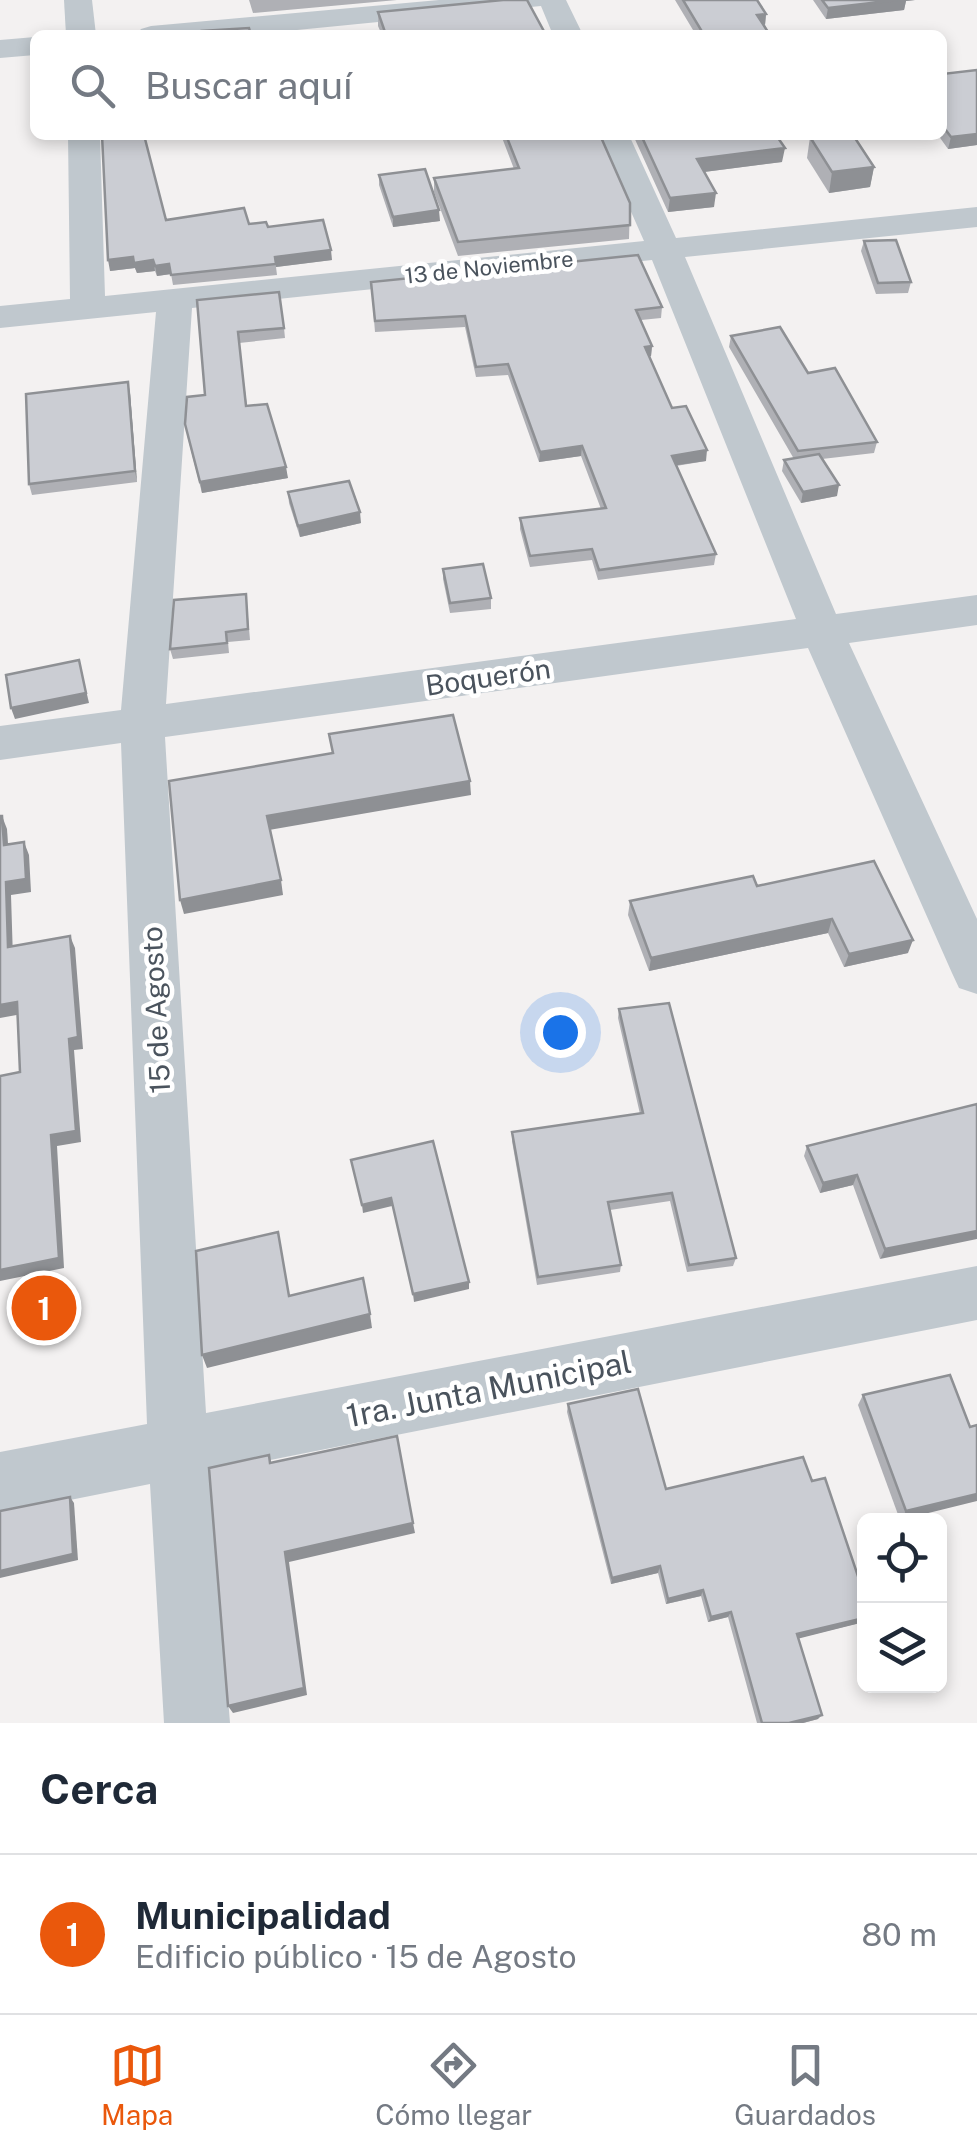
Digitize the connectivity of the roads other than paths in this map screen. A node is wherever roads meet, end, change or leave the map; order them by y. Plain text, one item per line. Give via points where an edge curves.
1 (78, 0) edge
2 (532, 0) edge
3 (552, 0) edge
4 (81, 30) edge
5 (206, 30) edge
6 (566, 30) edge
7 (30, 46) edge
8 (0, 49) edge
9 (84, 140) edge
10 (615, 140) edge
11 (977, 217) edge
12 (665, 250) junction
13 (175, 298) junction
14 (88, 307) junction
15 (0, 317) edge
16 (977, 610) edge
17 (822, 631) junction
18 (142, 724) junction
19 (0, 744) edge
20 (977, 973) edge
21 (977, 1293) edge
22 (178, 1451) junction
23 (0, 1483) edge
24 (198, 1723) edge

1 - 4 street
2 - 5 street
3 - 6 street
7 - 8 street
9 - 14 street
10 - 12 street
11 - 12 street, 13 de Noviembre
12 - 13 street, 13 de Noviembre
12 - 17 street
13 - 14 street, 13 de Noviembre
13 - 18 street, 15 de Agosto
14 - 15 street, 13 de Noviembre
16 - 17 street, Boquerón
17 - 18 street, Boquerón
17 - 20 street
18 - 19 street, Boquerón
18 - 22 street, 15 de Agosto
21 - 22 street, 1ra. Junta Municipal
22 - 23 street, 1ra. Junta Municipal
22 - 24 street, 15 de Agosto

